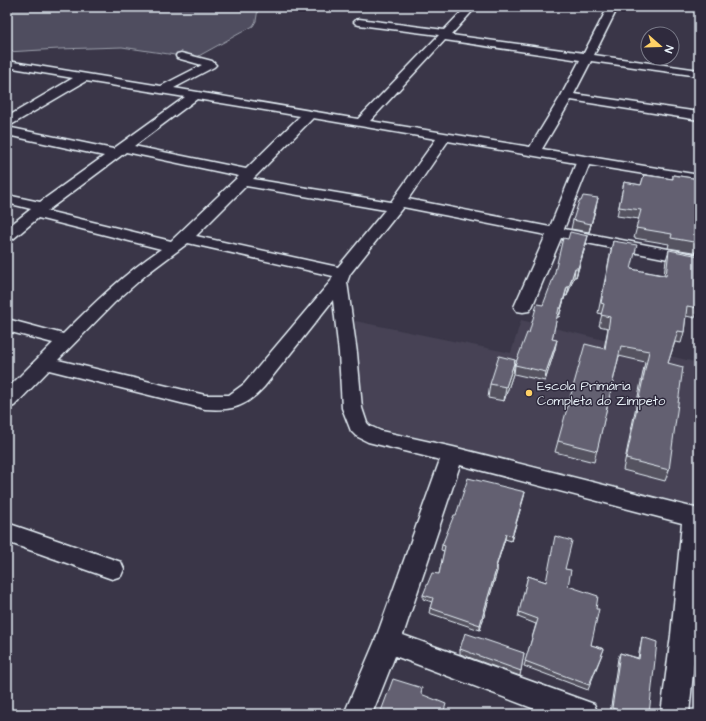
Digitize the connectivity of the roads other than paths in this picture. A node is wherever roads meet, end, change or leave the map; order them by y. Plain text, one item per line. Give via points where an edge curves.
1 (471, 7) edge
2 (612, 7) edge
3 (692, 7) edge
4 (699, 8) edge
5 (359, 22) dead end
6 (445, 35) junction
7 (181, 56) dead end
8 (586, 58) junction
9 (7, 64) edge
10 (699, 73) edge
11 (84, 77) junction
12 (162, 90) junction
13 (194, 96) junction
14 (567, 96) junction
15 (309, 115) junction
16 (699, 116) edge
17 (7, 122) edge
18 (361, 123) junction
19 (7, 131) edge
20 (445, 136) junction
21 (120, 151) junction
22 (534, 151) junction
23 (584, 160) junction
24 (699, 164) edge
25 (245, 178) junction
26 (698, 179) edge
27 (7, 199) edge
28 (397, 205) junction
29 (40, 210) junction
30 (555, 233) junction
31 (7, 236) edge
32 (180, 242) junction
33 (699, 260) edge
34 (341, 278) junction
35 (523, 307) dead end
36 (7, 325) edge
37 (66, 341) junction
38 (45, 363) junction
39 (7, 401) edge
40 (453, 455) junction
41 (696, 518) edge
42 (7, 532) edge
43 (112, 570) dead end
44 (388, 641) junction
45 (358, 714) edge
46 (584, 714) edge
47 (675, 714) edge

1 - 6 street
2 - 8 street
3 - 4 street
5 - 6 street
6 - 8 street
6 - 18 street
7 - 12 street via 210,65
8 - 10 street
8 - 14 street
9 - 11 street
11 - 12 street
11 - 17 street
12 - 13 street
13 - 15 street
13 - 21 street
14 - 16 street
14 - 22 street
15 - 18 street
15 - 25 street
18 - 20 street
19 - 21 street
20 - 22 street
20 - 28 street
21 - 25 street
21 - 29 street
22 - 23 street
23 - 26 street
23 - 30 street
24 - 26 street
25 - 28 street
25 - 32 street
27 - 29 street
28 - 30 street
28 - 34 street
29 - 31 street
29 - 32 street
30 - 33 street
30 - 35 street
32 - 34 street
32 - 37 street via 142,269
34 - 38 street via 257,382 242,396 232,401 205,402
34 - 40 street via 352,408 358,426 375,437
36 - 37 street
37 - 38 street
38 - 39 street
40 - 41 street
40 - 44 street
41 - 47 street
42 - 43 street
44 - 45 street
44 - 46 street

